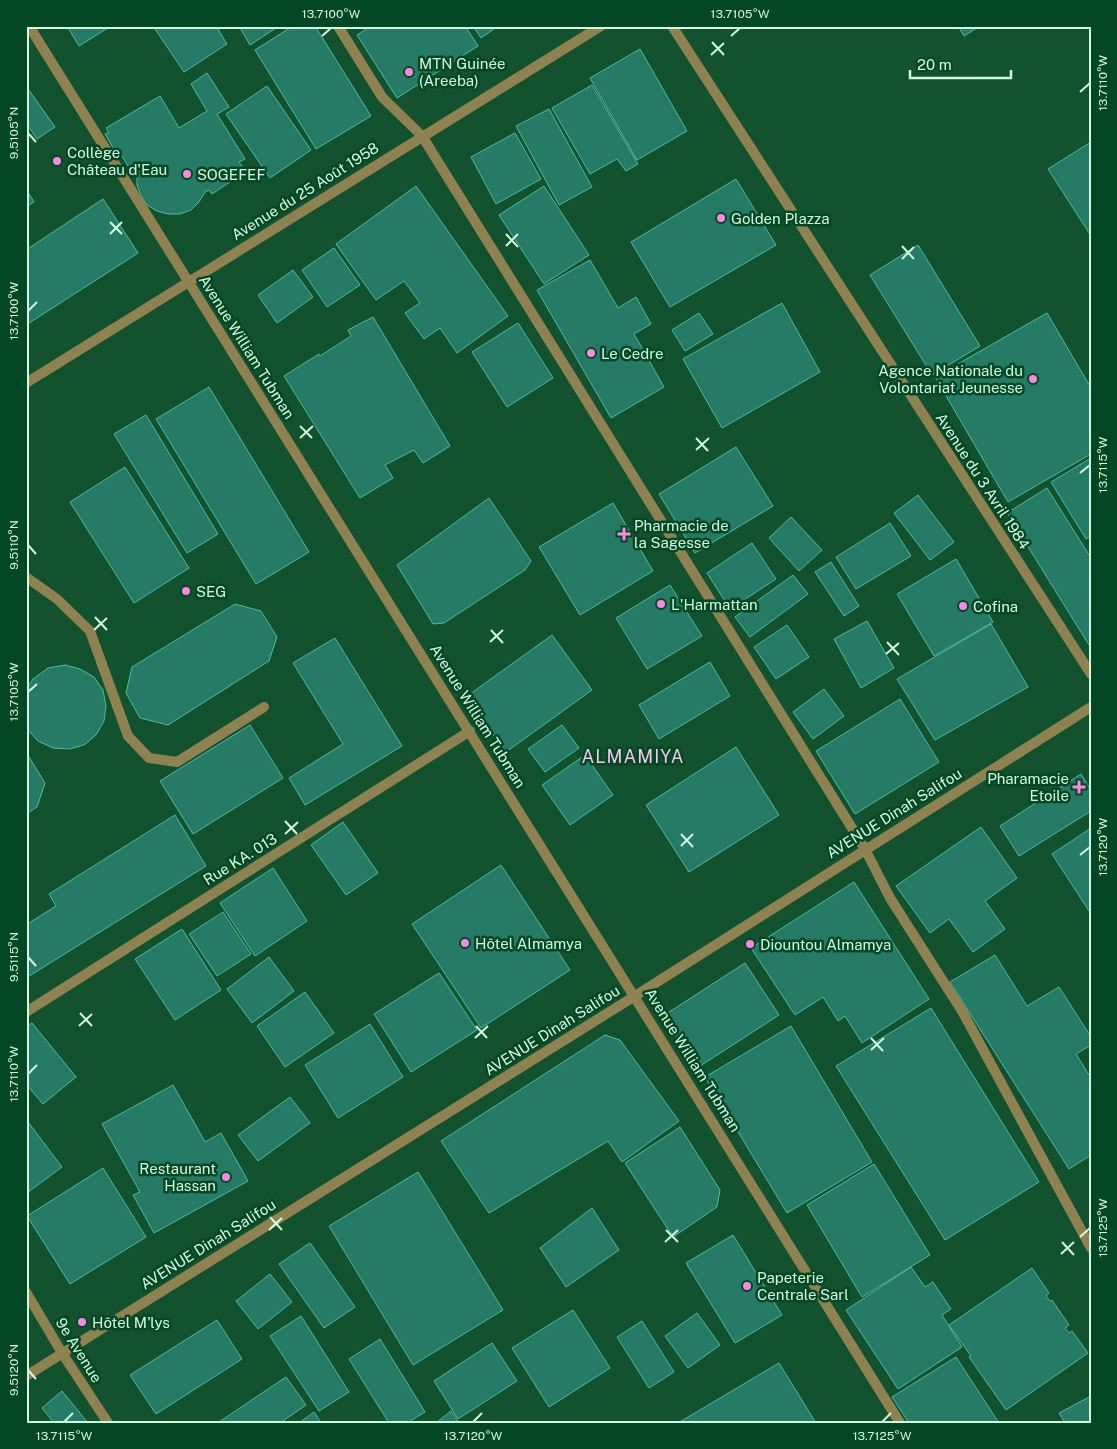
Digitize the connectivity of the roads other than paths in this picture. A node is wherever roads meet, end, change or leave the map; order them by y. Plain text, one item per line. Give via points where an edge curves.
1 (29, 26) edge
2 (338, 26) edge
3 (601, 26) edge
4 (672, 26) edge
5 (422, 136) junction
6 (188, 282) junction
7 (26, 383) edge
8 (26, 578) edge
9 (1091, 674) edge
10 (264, 707) dead end
11 (1091, 707) edge
12 (470, 731) junction
13 (865, 849) junction
14 (635, 996) junction
15 (26, 1012) edge
16 (1091, 1248) edge
17 (26, 1292) edge
18 (62, 1353) junction
19 (26, 1376) edge
20 (108, 1423) edge
21 (900, 1423) edge

1 - 6 street, Avenue William Tubman
2 - 5 street via 382,97
3 - 5 street, Avenue du 25 Août 1958
4 - 9 street, Avenue du 3 Avril 1984
5 - 6 street, Avenue du 25 Août 1958
5 - 13 street
6 - 7 street, Avenue du 25 Août 1958
6 - 12 street, Avenue William Tubman
8 - 10 street via 57,599 90,631 128,736 149,758 177,762
11 - 13 street, AVENUE Dinah Salifou
12 - 14 street, Avenue William Tubman
12 - 15 street, Rue KA. 013
13 - 14 street, AVENUE Dinah Salifou
13 - 16 street via 890,898 962,1011
14 - 18 street, AVENUE Dinah Salifou
14 - 21 street, Avenue William Tubman
17 - 18 street, 9e Avenue
18 - 19 street, AVENUE Dinah Salifou
18 - 20 street, 9e Avenue

